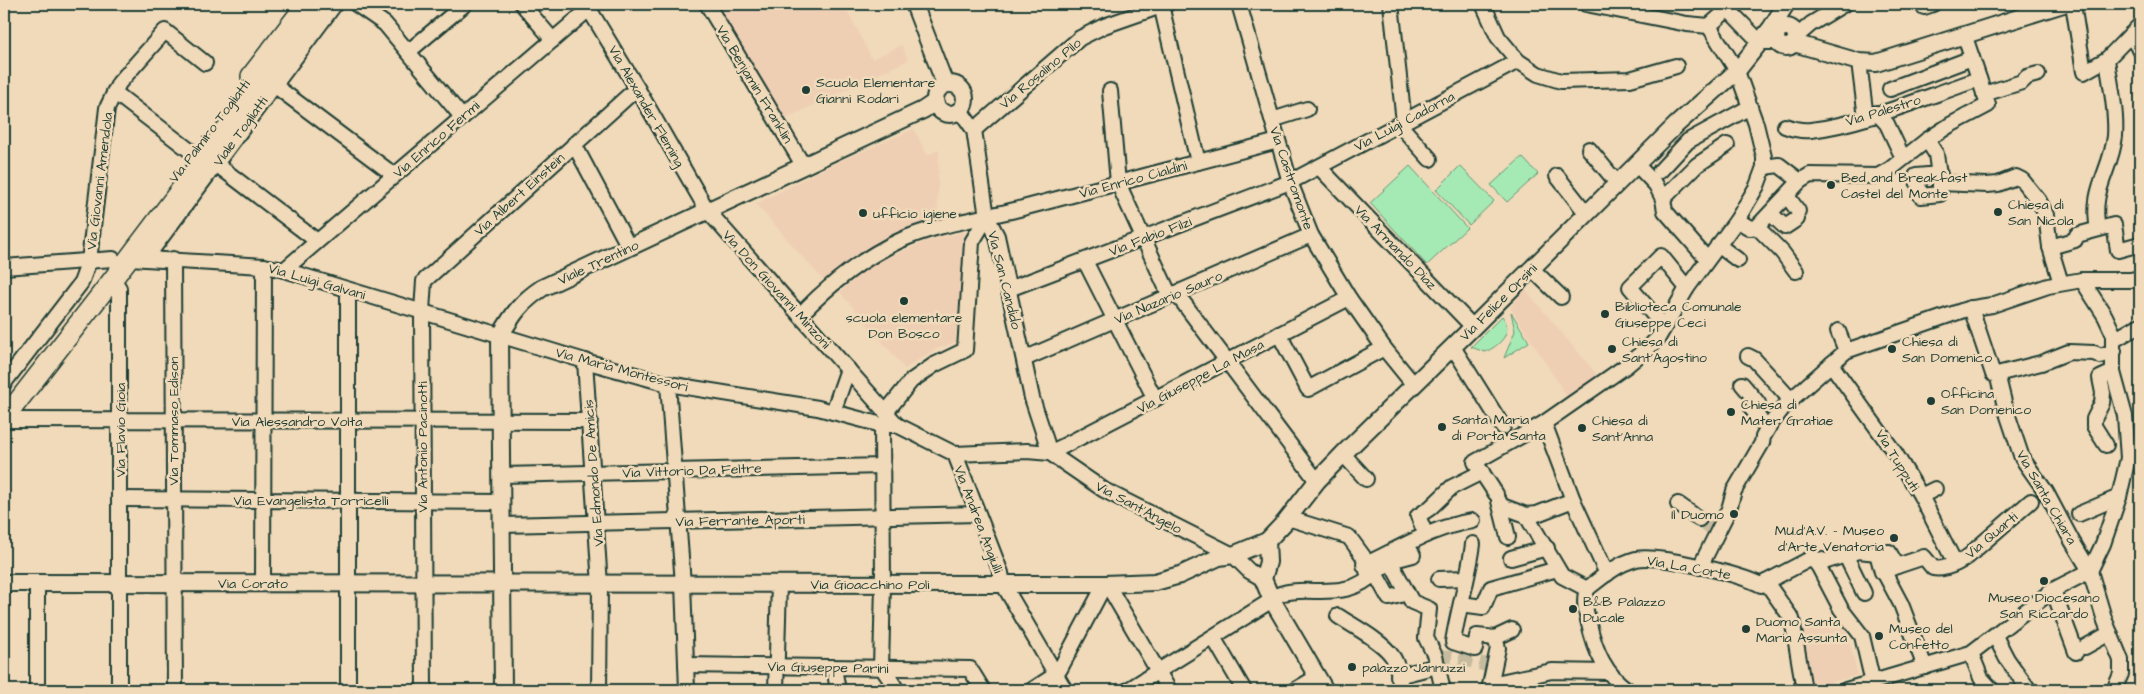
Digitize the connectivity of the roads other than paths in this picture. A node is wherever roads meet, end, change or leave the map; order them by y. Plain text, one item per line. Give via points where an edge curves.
1 (306, 4) edge
2 (321, 4) edge
3 (335, 4) edge
4 (356, 4) edge
5 (465, 4) edge
6 (522, 4) edge
7 (707, 4) edge
8 (914, 4) edge
9 (1239, 4) edge
10 (1391, 4) edge
11 (1484, 4) edge
12 (1586, 4) edge
13 (1786, 4) edge
14 (1844, 4) edge
15 (1921, 4) edge
16 (1933, 4) edge
17 (2063, 4) edge
18 (2073, 4) edge
19 (1164, 5) edge
20 (587, 6) edge
21 (1725, 7) edge
22 (1709, 26) junction
23 (2135, 30) edge
24 (1775, 34) junction
25 (1795, 37) junction
26 (1965, 37) junction
27 (552, 40) junction
28 (1760, 42) junction
29 (2140, 50) edge
30 (408, 52) junction
31 (1972, 58) junction
32 (2106, 59) junction
33 (1518, 60) junction
34 (1859, 62) junction
35 (205, 64) dead end
36 (1676, 66) dead end
37 (1737, 71) junction
38 (2038, 74) dead end
39 (1979, 79) junction
40 (945, 84) junction
41 (274, 85) junction
42 (637, 88) junction
43 (1890, 88) dead end
44 (114, 92) junction
45 (1110, 92) dead end
46 (1986, 100) junction
47 (935, 102) junction
48 (1750, 107) junction
49 (1307, 109) dead end
50 (960, 110) junction
51 (1872, 115) junction
52 (462, 118) junction
53 (1272, 120) junction
54 (1401, 123) junction
55 (1676, 125) junction
56 (1785, 126) dead end
57 (974, 130) junction
58 (1926, 140) junction
59 (1278, 141) junction
60 (1688, 142) junction
61 (574, 144) junction
62 (1727, 145) dead end
63 (1589, 149) dead end
64 (193, 153) junction
65 (1903, 158) junction
66 (1430, 159) dead end
67 (1198, 162) junction
68 (216, 164) junction
69 (1636, 164) junction
70 (803, 165) junction
71 (1319, 167) junction
72 (1764, 167) junction
73 (1660, 171) dead end
74 (394, 175) junction
75 (1557, 176) dead end
76 (1800, 181) junction
77 (1290, 182) junction
78 (1118, 183) junction
79 (1617, 183) junction
80 (1787, 196) junction
81 (1663, 199) junction
82 (707, 210) junction
83 (1587, 214) junction
84 (987, 217) junction
85 (1737, 220) junction
86 (1764, 221) junction
87 (2098, 229) junction
88 (1311, 235) junction
89 (1143, 238) junction
90 (317, 241) junction
91 (2140, 244) edge
92 (1718, 245) junction
93 (629, 247) junction
94 (2050, 247) junction
95 (129, 258) junction
96 (173, 259) junction
97 (1707, 259) junction
98 (1738, 260) dead end
99 (1085, 261) junction
100 (89, 262) junction
101 (264, 266) junction
102 (4, 267) edge
103 (1532, 269) junction
104 (284, 270) junction
105 (1796, 271) dead end
106 (2140, 278) edge
107 (113, 279) junction
108 (2082, 280) junction
109 (2062, 284) junction
110 (1687, 288) junction
111 (348, 290) junction
112 (1010, 290) junction
113 (1173, 295) junction
114 (1561, 297) dead end
115 (1349, 298) junction
116 (1971, 308) junction
117 (422, 311) junction
118 (800, 316) junction
119 (1115, 320) junction
120 (2140, 325) edge
121 (1473, 327) junction
122 (1838, 331) dead end
123 (1661, 332) junction
124 (1279, 334) junction
125 (500, 336) junction
126 (1453, 346) junction
127 (2114, 346) junction
128 (1384, 348) junction
129 (1846, 351) junction
130 (1748, 356) dead end
131 (1024, 359) junction
132 (585, 361) junction
133 (1228, 361) junction
134 (1831, 364) junction
135 (848, 369) junction
136 (2114, 372) junction
137 (1997, 374) junction
138 (4, 383) edge
139 (668, 384) junction
140 (1742, 384) dead end
141 (1414, 385) junction
142 (4, 399) edge
143 (1155, 399) junction
144 (1791, 400) junction
145 (833, 412) junction
146 (884, 419) junction
147 (4, 420) edge
148 (120, 420) junction
149 (174, 420) junction
150 (264, 420) junction
151 (348, 421) junction
152 (423, 421) junction
153 (501, 421) junction
154 (590, 421) junction
155 (1544, 423) junction
156 (1768, 429) junction
157 (1508, 434) junction
158 (2106, 445) dead end
159 (1050, 453) junction
160 (955, 454) junction
161 (1342, 454) junction
162 (882, 466) junction
163 (1478, 467) junction
164 (675, 470) junction
165 (594, 473) junction
166 (502, 475) junction
167 (1366, 478) dead end
168 (1317, 481) junction
169 (1935, 489) dead end
170 (2040, 495) junction
171 (1921, 496) junction
172 (2119, 497) junction
173 (120, 499) junction
174 (173, 500) junction
175 (263, 500) junction
176 (348, 500) junction
177 (1499, 500) junction
178 (1573, 500) junction
179 (423, 501) junction
180 (502, 502) junction
181 (1678, 504) dead end
182 (978, 514) junction
183 (2079, 514) dead end
184 (883, 516) junction
185 (1526, 516) junction
186 (1288, 518) junction
187 (1699, 519) tunnel mouth
188 (1473, 520) dead end
189 (679, 522) junction
190 (597, 523) junction
191 (502, 525) junction
192 (1426, 535) junction
193 (1508, 537) dead end
194 (1267, 541) junction
195 (1473, 544) dead end
196 (1407, 545) junction
197 (1547, 548) junction
198 (1844, 554) junction
199 (1232, 555) junction
200 (1511, 558) dead end
201 (1812, 558) junction
202 (1390, 561) junction
203 (1955, 563) junction
204 (1700, 567) junction
205 (1557, 569) junction
206 (1890, 569) junction
207 (1369, 572) junction
208 (2090, 572) junction
209 (1607, 574) junction
210 (1466, 578) junction
211 (1263, 579) junction
212 (1439, 579) dead end
213 (174, 582) junction
214 (263, 582) junction
215 (503, 582) junction
216 (1766, 582) junction
217 (4, 583) edge
218 (37, 583) junction
219 (118, 583) junction
220 (348, 583) junction
221 (422, 583) junction
222 (779, 583) junction
223 (683, 584) junction
224 (883, 584) junction
225 (1002, 584) junction
226 (1106, 584) junction
227 (600, 585) junction
228 (1587, 589) junction
229 (2053, 590) junction
230 (1407, 593) junction
231 (1864, 593) dead end
232 (1272, 599) junction
233 (1461, 604) junction
234 (1338, 616) dead end
235 (1512, 630) dead end
236 (2110, 633) junction
237 (1995, 636) junction
238 (1213, 637) junction
239 (1495, 638) junction
240 (1971, 653) junction
241 (1437, 660) junction
242 (686, 664) junction
243 (778, 666) junction
244 (1925, 667) junction
245 (834, 668) junction
246 (882, 669) junction
247 (1158, 671) junction
248 (1608, 672) junction
249 (1055, 675) junction
250 (1398, 676) junction
251 (1873, 683) junction
252 (1321, 684) edge
253 (1529, 684) edge
254 (1490, 687) edge
255 (1623, 689) edge
256 (37, 690) edge
257 (119, 690) edge
258 (175, 690) edge
259 (348, 690) edge
260 (424, 690) edge
261 (503, 690) edge
262 (599, 690) edge
263 (687, 690) edge
264 (776, 690) edge
265 (838, 690) edge
266 (897, 690) edge
267 (984, 690) edge
268 (1032, 690) edge
269 (1065, 690) edge
270 (1128, 690) edge
271 (1170, 690) edge
272 (1244, 690) edge
273 (1295, 690) edge
274 (1401, 690) edge
275 (1443, 690) edge
276 (1804, 690) edge
277 (1846, 690) edge
278 (1992, 690) edge
279 (2029, 690) edge
280 (2114, 690) edge

1 - 64 main road, Via Palmiro Togliatti
2 - 95 main road, Via Palmiro Togliatti
3 - 41 street, Viale Togliatti
4 - 30 street via 385,24
5 - 30 street
6 - 27 street
7 - 70 street, Via Benjamin Franklin
8 - 40 street
9 - 53 street, Via Castromonte
10 - 54 street
11 - 33 street via 1498,37
12 - 22 street
13 - 24 street, Via Felice Orsini
14 - 25 street
15 - 16 street via 1924,7
17 - 26 street
18 - 32 street via 2084,72
19 - 57 street, Via Rosalino Pilo via 1080,38
19 - 67 street
20 - 27 street, Via Enrico Fermi
20 - 42 street, Via Alexander Fleming
21 - 22 street
21 - 28 street
22 - 37 street
23 - 29 street
23 - 32 street
24 - 25 street via 1784,47 1792,45
24 - 28 street, Via Felice Orsini
25 - 34 street
26 - 31 street
26 - 34 street via 1876,64
27 - 52 street, Via Enrico Fermi
28 - 37 street, Via Felice Orsini
30 - 52 street
31 - 39 street
31 - 43 street
32 - 87 street via 2115,112 2115,137 2097,194 2095,216
33 - 36 street via 1538,74 1561,81 1630,79
33 - 54 street, Via Luigi Cadorna
34 - 51 street
35 - 44 street, Via Giovanni Amendola via 165,31
37 - 48 street
37 - 55 street, Via Felice Orsini
38 - 46 street
39 - 46 street
39 - 51 street, Via Palestro
40 - 47 street via 935,93
40 - 50 street via 955,84 963,91 965,101
41 - 68 street, Viale Togliatti
41 - 74 street
42 - 61 street, Via Albert Einstein
42 - 82 street, Via Alexander Fleming
44 - 64 street
44 - 100 street, Via Giovanni Amendola via 107,108
45 - 78 street
46 - 58 street
47 - 50 street via 945,114
47 - 70 street, Viale Trentino
48 - 60 street
48 - 72 street
49 - 53 street
50 - 57 street, Via San Candido
51 - 56 street, Via Palestro via 1810,130
51 - 65 street via 1887,124
52 - 74 street, Via Enrico Fermi
53 - 59 street, Via Castromonte
54 - 66 street
54 - 71 street, Via Luigi Cadorna
55 - 60 street
55 - 69 street, Via Felice Orsini
57 - 84 street, Via San Candido
58 - 65 street
58 - 94 street via 1936,154 1940,178 1987,185 2016,177 2022,180 2039,201 2048,220
59 - 67 street, Via Enrico Cialdini
59 - 77 street, Via Castromonte
60 - 73 street
61 - 93 street
61 - 117 street, Via Albert Einstein via 424,281
62 - 81 street via 1697,165
63 - 79 street
64 - 95 main road, Via Palmiro Togliatti
65 - 76 street via 1878,176 1816,174
67 - 78 street, Via Enrico Cialdini
68 - 90 street
68 - 95 street, Viale Togliatti
69 - 79 street, Via Felice Orsini
69 - 81 street via 1656,185
70 - 82 street, Viale Trentino
71 - 77 street, Via Luigi Cadorna
71 - 121 street, Via Armando Diaz
72 - 76 street via 1779,165
72 - 85 street
74 - 90 street, Via Enrico Fermi
75 - 83 street
76 - 80 street
77 - 88 street, Via Castromonte
77 - 89 street, Via Fabio Filzi
78 - 84 street, Via Enrico Cialdini
78 - 89 street
79 - 83 street, Via Felice Orsini
80 - 86 street
80 - 86 street via 1798,215 1786,227
81 - 97 street via 1664,211
82 - 93 street, Viale Trentino
82 - 118 street, Via Don Giovanni Minzoni
83 - 103 street, Via Felice Orsini
84 - 112 street, Via San Candido via 997,236
84 - 118 street, Via Enrico Cialdini via 938,228 873,254 844,273
84 - 146 street via 972,242 965,350 911,381
85 - 86 street via 1750,228
85 - 92 street
86 - 105 street
87 - 91 street via 2114,225 2118,250
87 - 94 street
88 - 113 street, Via Nazario Sauro
88 - 115 street, Via Castromonte
89 - 99 street, Via Fabio Filzi
89 - 113 street
90 - 104 street, Via Enrico Fermi
92 - 97 street
92 - 98 street
93 - 125 street, Viale Trentino via 525,299
94 - 109 street
95 - 96 street, Via Luigi Galvani
95 - 100 street, Via Luigi Galvani
95 - 107 main road, Via Palmiro Togliatti
95 - 142 main road, Via Palmiro Togliatti
96 - 101 street, Via Luigi Galvani
96 - 149 street, Via Tommaso Edison
97 - 110 street
99 - 112 street, Via Fabio Filzi
99 - 119 street
100 - 102 street, Via Luigi Galvani
100 - 138 street, Via Giovanni Amendola via 81,283
101 - 104 street, Via Luigi Galvani
101 - 150 street
103 - 114 street
103 - 121 street, Via Felice Orsini
104 - 111 street, Via Luigi Galvani
106 - 108 street
107 - 147 main road, Via Palmiro Togliatti
107 - 148 street, Via Flavio Gioia via 119,288
108 - 109 street
108 - 127 street via 2114,332
109 - 116 street
110 - 123 street
110 - 123 street via 1660,256 1630,287
111 - 117 street, Via Luigi Galvani
111 - 151 street
112 - 131 street, Via San Candido
113 - 119 street, Via Nazario Sauro
113 - 133 street
115 - 124 street, Via Giuseppe La Masa
115 - 128 street, Via Castromonte
116 - 129 street
116 - 137 street, Via Santa Chiara via 1993,374
117 - 125 street, Via Luigi Galvani
117 - 152 street, Via Antonio Pacinotti
118 - 135 street, Via Don Giovanni Minzoni
119 - 131 street, Via Nazario Sauro
119 - 143 street
120 - 127 street
121 - 126 street, Via Felice Orsini
122 - 129 street
123 - 155 street via 1626,366
124 - 128 street via 1308,389
124 - 133 street, Via Giuseppe La Masa
125 - 132 street, Via Maria Montessori
125 - 153 street
126 - 141 street, Via Felice Orsini
126 - 157 street
127 - 136 street
127 - 137 street via 2101,356 2065,353
128 - 141 street, Via Castromonte
129 - 134 street
130 - 144 street
131 - 159 street, Via San Candido via 1032,398
132 - 139 street, Via Maria Montessori
132 - 154 street, Via Edmondo De Amicis
133 - 143 street, Via Giuseppe La Masa
133 - 168 street
134 - 144 street
134 - 171 street, Via Tupputi
135 - 145 street
135 - 146 street, Via Don Giovanni Minzoni
136 - 158 street via 2100,378 2104,393 2094,419 2094,426
136 - 172 street via 2126,416 2128,458
137 - 170 street, Via Santa Chiara via 2022,458
139 - 145 street, Via Maria Montessori
139 - 164 street
140 - 156 street via 1758,403 1752,409
141 - 161 street, Via Felice Orsini
143 - 159 street, Via Giuseppe La Masa
144 - 156 street
145 - 146 street, Via Maria Montessori
146 - 160 street, Via Maria Montessori
146 - 162 street
147 - 148 street, Via Alessandro Volta
148 - 149 street, Via Alessandro Volta
148 - 173 street, Via Flavio Gioia
149 - 150 street, Via Alessandro Volta
149 - 174 street, Via Tommaso Edison
150 - 151 street, Via Alessandro Volta
150 - 175 street
151 - 152 street, Via Alessandro Volta
151 - 176 street
152 - 153 street, Via Alessandro Volta
152 - 179 street, Via Antonio Pacinotti
153 - 154 street, Via Alessandro Volta
153 - 166 street
154 - 165 street, Via Edmondo De Amicis
155 - 157 street
155 - 178 street
156 - 204 street via 1734,491 1729,509
157 - 163 street
159 - 160 street
159 - 199 street, Via Sant'Angelo via 1104,490
160 - 182 street, Via Andrea Angiulli
161 - 167 street
161 - 168 street, Via Felice Orsini
162 - 164 street, Via Vittorio Da Feltre
162 - 184 street
163 - 177 street
163 - 192 street via 1418,516
164 - 165 street, Via Vittorio Da Feltre
164 - 189 street
165 - 166 street, Via Vittorio Da Feltre
165 - 190 street, Via Edmondo De Amicis
166 - 180 street
168 - 186 street, Via Felice Orsini
169 - 171 street
170 - 203 street, Via Quarti via 1971,555
170 - 208 street, Via Santa Chiara
171 - 203 street, Via Tupputi
172 - 183 street
172 - 208 street
173 - 174 street, Via Evangelista Torricelli
173 - 219 street, Via Flavio Gioia
174 - 175 street, Via Evangelista Torricelli
174 - 213 street, Via Tommaso Edison
175 - 176 street, Via Evangelista Torricelli
175 - 214 street
176 - 179 street, Via Evangelista Torricelli
176 - 220 street
177 - 185 street
177 - 193 street
178 - 185 street
178 - 209 street
179 - 180 street, Via Evangelista Torricelli
179 - 221 street, Via Antonio Pacinotti
180 - 191 street
181 - 187 street
182 - 184 street, Via Ferrante Aporti
182 - 225 street, Via Andrea Angiulli via 1001,573
184 - 189 street, Via Ferrante Aporti
184 - 224 street
185 - 197 street
186 - 194 street, Via Felice Orsini
186 - 207 street via 1349,537 1363,556
188 - 192 street
189 - 190 street, Via Ferrante Aporti
189 - 223 street
190 - 191 street, Via Ferrante Aporti
190 - 227 street, Via Edmondo De Amicis
191 - 215 street
192 - 196 street
194 - 199 street, Via Gioacchino Poli
194 - 211 street via 1268,562
195 - 210 street
196 - 202 street via 1413,555
196 - 207 street
197 - 200 street
197 - 205 street
198 - 201 street via 1827,561
198 - 206 street via 1888,552
198 - 231 street
199 - 211 street, Via Sant'Angelo
199 - 226 street, Via Gioacchino Poli via 1155,582
201 - 216 street
201 - 251 street via 1862,636
202 - 207 street
202 - 230 street
203 - 206 street, Via Quarti via 1933,568 1924,557
204 - 209 street, Via La Corte via 1639,559 1618,566
204 - 216 street, Via La Corte via 1761,585
205 - 228 street via 1566,579
205 - 233 street via 1491,588 1483,607
206 - 244 street
207 - 230 street via 1388,598
207 - 232 street via 1359,586 1333,592 1281,592
208 - 229 street
208 - 236 street, Via Santa Chiara
209 - 228 street, Via La Corte
210 - 212 street
210 - 233 street
211 - 232 street
213 - 214 street, Via Corato
213 - 219 street, Via Corato
213 - 258 street, Via Tommaso Edison
214 - 220 street, Via Corato
215 - 221 street, Via Corato
215 - 227 street, Via Gioacchino Poli
215 - 261 street
216 - 276 street via 1792,619
217 - 218 street, Via Corato
218 - 219 street, Via Corato
218 - 256 street
219 - 257 street, Via Flavio Gioia
220 - 221 street, Via Corato
220 - 259 street
221 - 260 street, Via Antonio Pacinotti
222 - 223 street, Via Gioacchino Poli
222 - 224 street, Via Gioacchino Poli
222 - 243 street
223 - 227 street, Via Gioacchino Poli
223 - 242 street
224 - 225 street, Via Gioacchino Poli
224 - 246 street
225 - 226 street, Via Gioacchino Poli
225 - 249 street, Via Andrea Angiulli
226 - 247 street
226 - 249 street
227 - 262 street, Via Edmondo De Amicis
228 - 248 street via 1584,602 1594,646
229 - 236 street via 2080,649
229 - 237 street
230 - 241 street via 1412,602 1430,609 1426,638
232 - 238 street
232 - 252 street
233 - 239 street via 1453,642 1475,649 1476,636
234 - 250 street via 1385,648 1396,664
235 - 239 street
236 - 280 street, Via Santa Chiara via 2122,666
237 - 240 street
237 - 279 street
238 - 247 street
238 - 272 street
239 - 254 street via 1498,648
240 - 244 street
240 - 278 street via 1981,678
241 - 250 street
241 - 275 street
242 - 243 street, Via Giuseppe Parini
242 - 263 street
243 - 245 street, Via Giuseppe Parini
243 - 264 street
244 - 251 street
245 - 246 street, Via Giuseppe Parini
245 - 265 street
246 - 266 street
246 - 267 street, Via Giuseppe Parini via 970,669
247 - 270 street
247 - 271 street
248 - 253 street via 1552,671
248 - 255 street
249 - 268 street
249 - 269 street, Via Andrea Angiulli
250 - 274 street
251 - 277 street
252 - 273 street
253 - 254 street

